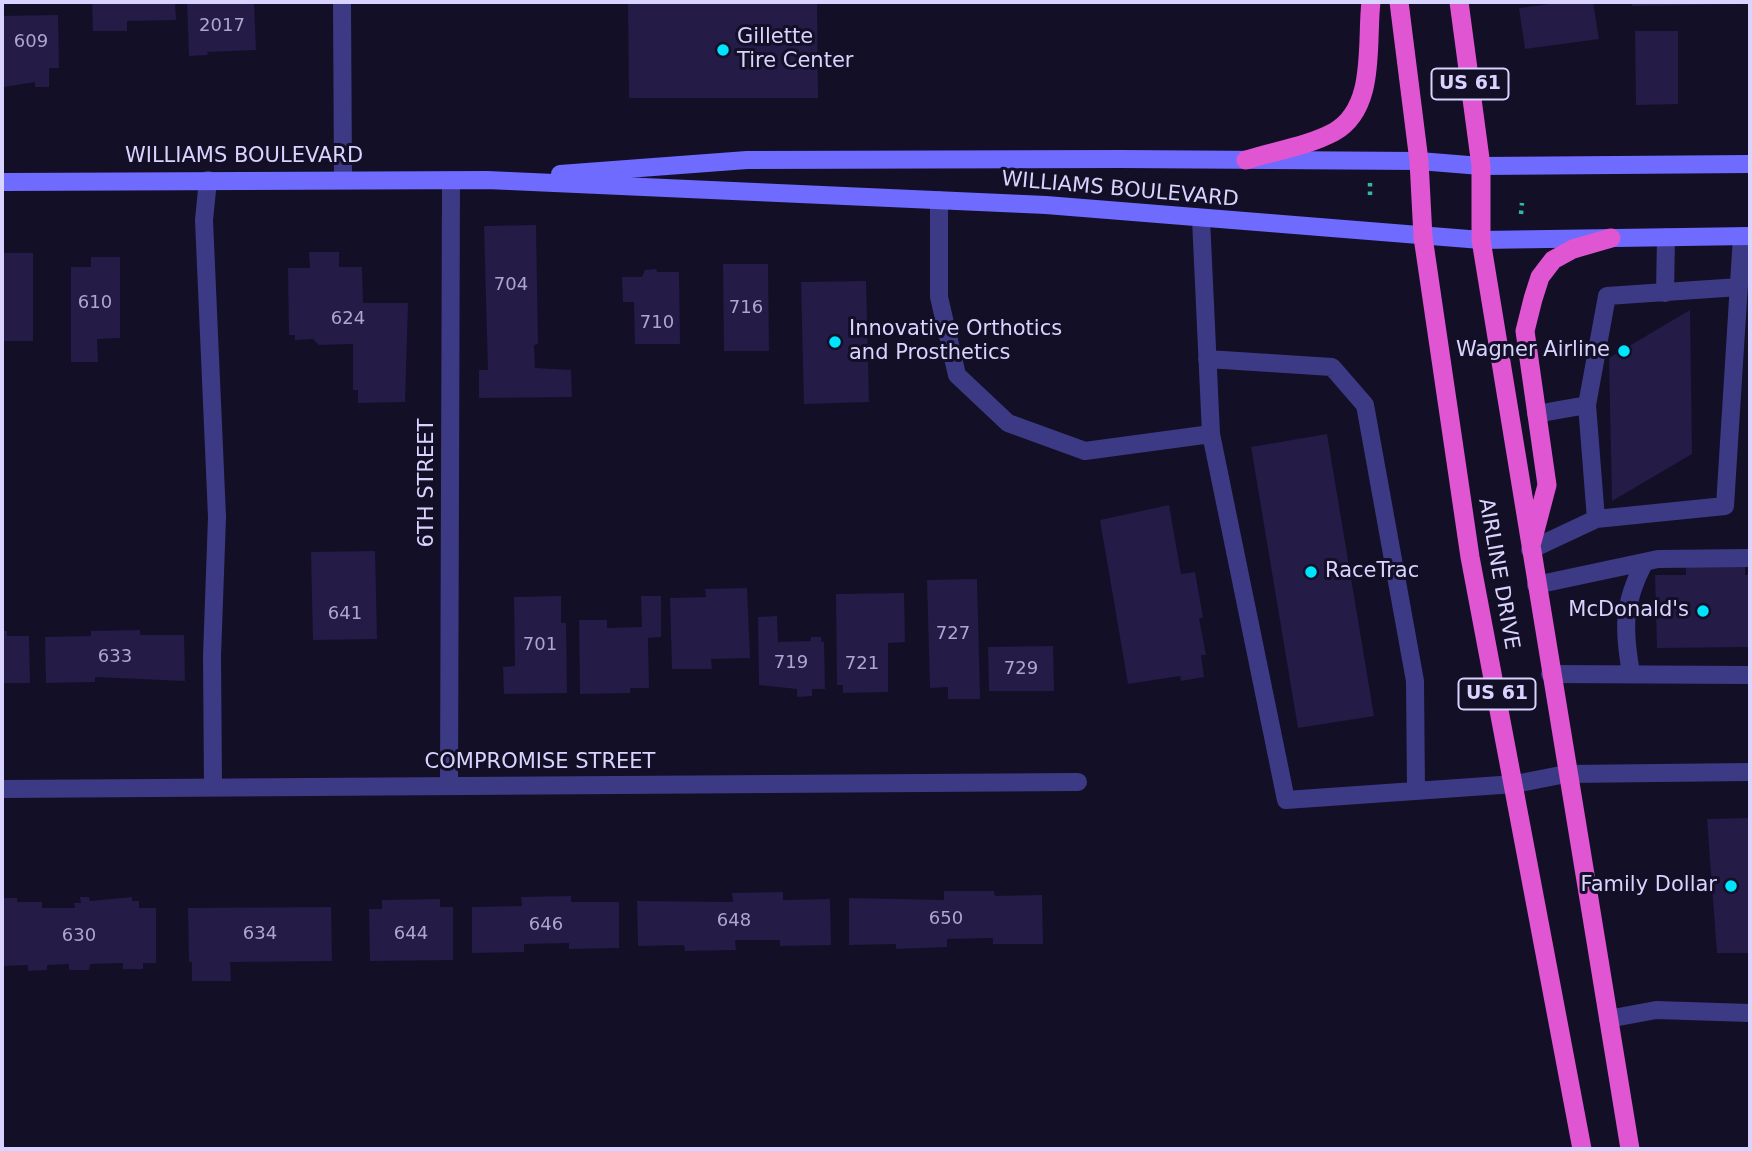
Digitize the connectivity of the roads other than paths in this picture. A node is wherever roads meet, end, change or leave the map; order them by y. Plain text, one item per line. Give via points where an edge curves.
1 (342, 2) edge
2 (1371, 2) edge
3 (1399, 2) edge
4 (1459, 2) edge
5 (1246, 160) junction
6 (1419, 162) junction
7 (1750, 164) edge
8 (1481, 166) junction
9 (343, 178) junction
10 (208, 180) junction
11 (451, 180) junction
12 (487, 180) junction
13 (2, 182) edge
14 (939, 200) junction
15 (1200, 219) junction
16 (1746, 236) edge
17 (1423, 237) junction
18 (1666, 237) junction
19 (1611, 238) junction
20 (1480, 240) junction
21 (1739, 287) junction
22 (1665, 293) junction
23 (1207, 359) junction
24 (1587, 405) junction
25 (1536, 414) junction
26 (1211, 434) junction
27 (1596, 519) junction
28 (1530, 550) junction
29 (1750, 558) edge
30 (1644, 562) junction
31 (1536, 585) junction
32 (1631, 673) junction
33 (1550, 674) junction
34 (1750, 675) edge
35 (1750, 772) edge
36 (1566, 774) junction
37 (1078, 782) dead end
38 (1515, 784) junction
39 (449, 786) junction
40 (213, 787) junction
41 (2, 789) edge
42 (1416, 791) junction
43 (1750, 1013) edge
44 (1608, 1019) junction
45 (1582, 1149) edge
46 (1630, 1149) edge

1 - 9 street
2 - 5 highway via 1363,92 1351,117 1319,139
3 - 6 highway, AIRLINE DRIVE / US 61
4 - 8 highway, AIRLINE DRIVE / US 61
5 - 6 main road, WILLIAMS BOULEVARD
5 - 12 main road, WILLIAMS BOULEVARD via 747,160
6 - 8 main road, WILLIAMS BOULEVARD
6 - 17 highway, AIRLINE DRIVE / US 61
7 - 8 main road, WILLIAMS BOULEVARD
8 - 20 highway, AIRLINE DRIVE / US 61
9 - 10 main road, WILLIAMS BOULEVARD
9 - 11 main road, WILLIAMS BOULEVARD
10 - 13 main road, WILLIAMS BOULEVARD
10 - 40 street via 204,220 217,517
11 - 12 main road, WILLIAMS BOULEVARD
11 - 39 street, 6TH STREET
12 - 14 main road, WILLIAMS BOULEVARD
14 - 15 main road, WILLIAMS BOULEVARD
14 - 26 street via 939,297 957,375 1008,423 1085,451
15 - 17 main road, WILLIAMS BOULEVARD
15 - 23 street
16 - 18 main road, WILLIAMS BOULEVARD
16 - 21 street
17 - 20 main road, WILLIAMS BOULEVARD
17 - 38 highway, AIRLINE DRIVE / US 61 via 1470,557
18 - 19 main road, WILLIAMS BOULEVARD
18 - 22 street
19 - 20 main road, WILLIAMS BOULEVARD
19 - 25 highway via 1573,249 1553,260 1540,277 1525,331
20 - 28 highway, AIRLINE DRIVE / US 61
21 - 22 street
21 - 27 street via 1725,506
22 - 24 street via 1606,296
23 - 26 street
23 - 42 street via 1332,367 1364,405 1415,681
24 - 25 street
24 - 27 street
25 - 28 highway via 1547,485
26 - 42 street via 1286,800
27 - 28 street
28 - 31 highway, AIRLINE DRIVE / US 61
29 - 30 street
30 - 31 street
30 - 32 street via 1625,614
31 - 33 highway, AIRLINE DRIVE / US 61
32 - 33 street
32 - 34 street
33 - 36 highway, AIRLINE DRIVE / US 61
35 - 36 street
36 - 38 street
36 - 44 highway, AIRLINE DRIVE / US 61
37 - 39 street, COMPROMISE STREET
38 - 42 street
38 - 45 highway, AIRLINE DRIVE / US 61
39 - 40 street, COMPROMISE STREET
40 - 41 street, COMPROMISE STREET
43 - 44 street via 1656,1010
44 - 46 highway, AIRLINE DRIVE / US 61

